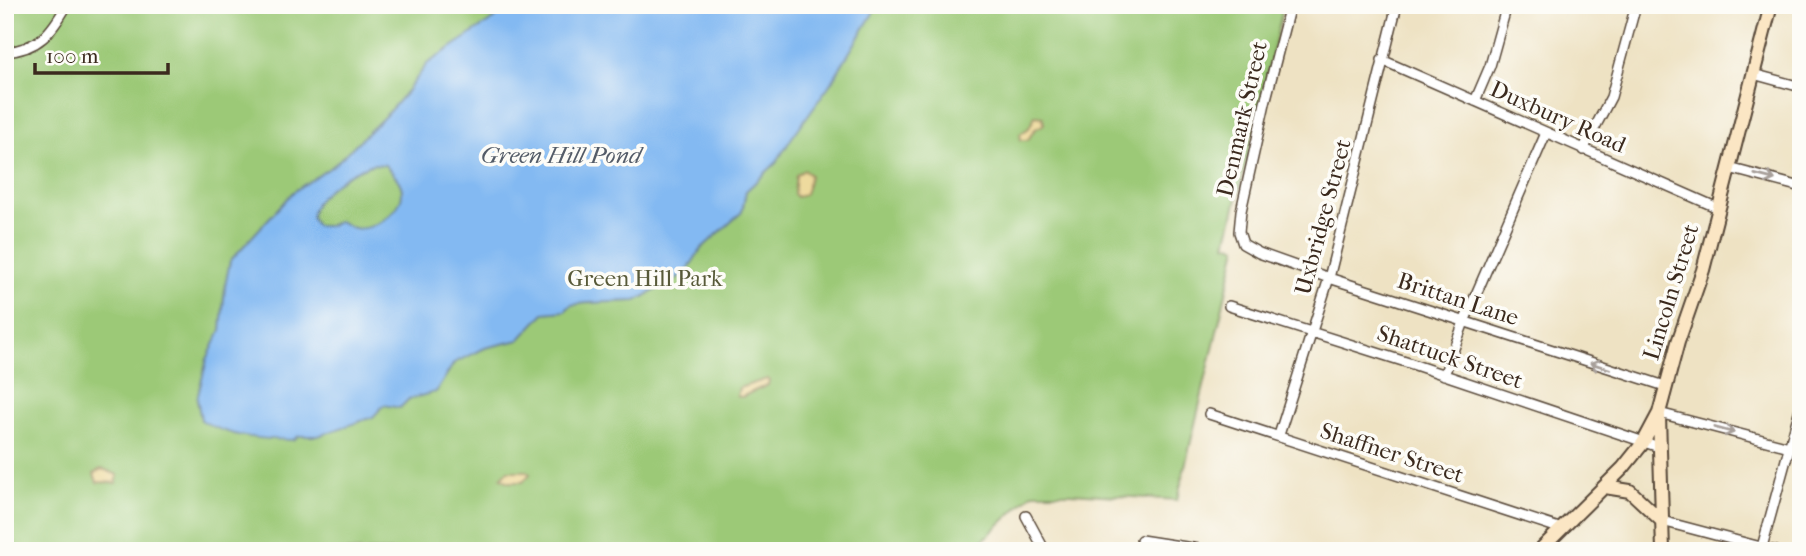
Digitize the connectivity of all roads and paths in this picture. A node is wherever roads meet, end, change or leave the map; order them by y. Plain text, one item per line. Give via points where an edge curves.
1 (67, 5) edge
2 (1290, 5) edge
3 (1397, 5) edge
4 (1507, 5) edge
5 (1636, 5) edge
6 (1770, 5) edge
7 (5, 52) edge
8 (1382, 60) junction
9 (1753, 74) junction
10 (1801, 87) edge
11 (1475, 101) junction
12 (1546, 134) junction
13 (1583, 150) junction
14 (1729, 168) junction
15 (1801, 187) edge
16 (1718, 208) junction
17 (1242, 243) joint
18 (1329, 278) junction
19 (1229, 306) dead end
20 (1464, 322) junction
21 (1312, 331) junction
22 (1444, 375) junction
23 (1665, 386) junction
24 (1801, 405) edge
25 (1659, 413) junction
26 (1209, 414) dead end
27 (1279, 435) junction
28 (1643, 443) junction
29 (1659, 447) junction
30 (1788, 447) junction
31 (1801, 450) edge
32 (1605, 487) junction
33 (1026, 516) dead end
34 (1662, 521) junction
35 (1562, 529) junction
36 (1141, 540) dead end
37 (1762, 547) junction
38 (1045, 551) edge
39 (1212, 551) edge
40 (1539, 551) edge
41 (1662, 551) edge
42 (1776, 551) edge

1 - 7 street via 39,42
2 - 17 street, Denmark Street via 1241,211
3 - 8 street, Uxbridge Street
4 - 11 street
5 - 13 street via 1611,97
6 - 9 main road, Lincoln Street
8 - 11 street, Duxbury Road
8 - 18 street, Uxbridge Street
9 - 10 street
9 - 14 main road, Lincoln Street
11 - 12 street, Duxbury Road
12 - 13 street, Duxbury Road
12 - 20 street
13 - 16 street, Duxbury Road
14 -> 15 street
14 - 16 main road, Lincoln Street
16 - 23 main road, Lincoln Street
17 - 18 street, Brittan Lane
18 - 20 street, Brittan Lane
18 - 21 street, Uxbridge Street
19 - 21 street, Shattuck Street
20 - 22 street
23 -> 20 street, Brittan Lane
21 - 22 street, Shattuck Street
21 - 27 street, Uxbridge Street
22 - 28 street, Shattuck Street
23 - 25 main road, Lincoln Street
24 - 30 street
25 - 28 main road, Lincoln Street
25 - 29 main road
25 -> 30 street
26 - 27 street, Shaffner Street
27 - 35 street, Shaffner Street
28 - 29 street, Shattuck Street
28 - 32 main road, Lincoln Street
29 - 34 main road
30 - 31 street
30 - 37 street
32 - 34 main road via 1630,491
32 - 35 main road, Lincoln Street
33 - 38 street
34 - 37 street
34 - 41 main road
35 - 40 main road, Lincoln Street
36 - 39 street
37 - 42 street

